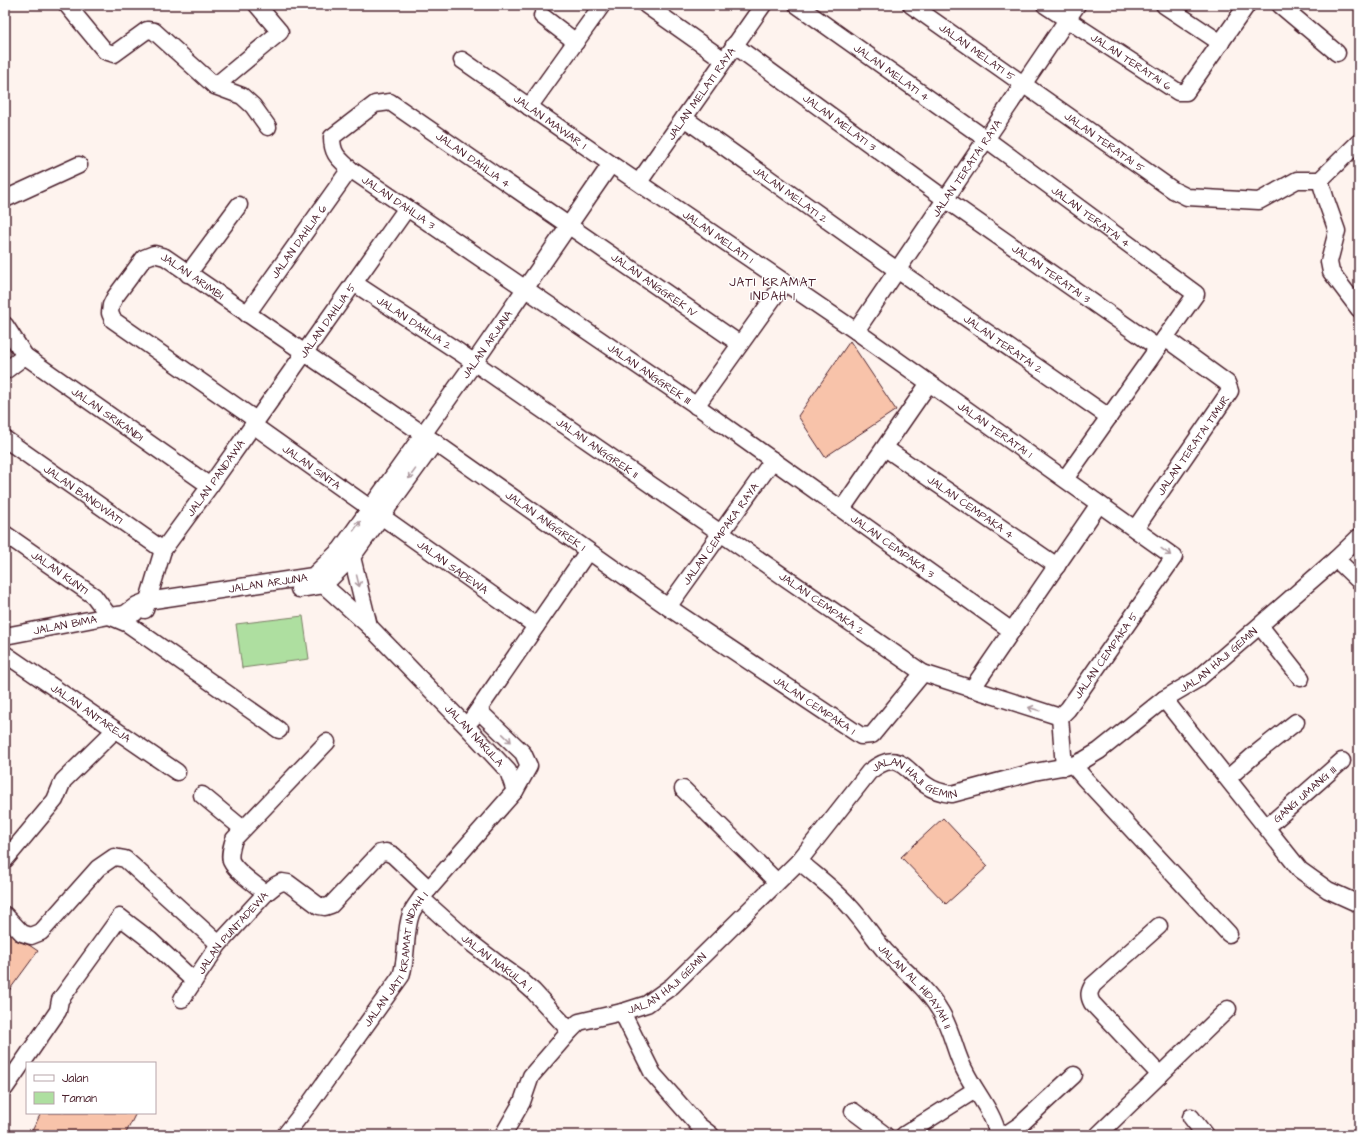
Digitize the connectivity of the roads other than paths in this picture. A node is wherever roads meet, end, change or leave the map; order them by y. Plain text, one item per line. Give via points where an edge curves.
1 (67, 5) edge
2 (257, 5) edge
3 (602, 5) edge
4 (646, 5) edge
5 (797, 5) edge
6 (911, 5) edge
7 (1045, 5) edge
8 (1077, 5) edge
9 (1164, 5) edge
10 (1247, 5) edge
11 (1280, 5) edge
12 (760, 6) edge
13 (542, 16) dead end
14 (1067, 20) junction
15 (576, 42) junction
16 (1221, 43) junction
17 (734, 45) junction
18 (1337, 53) dead end
19 (462, 60) dead end
20 (724, 60) junction
21 (1023, 85) junction
22 (215, 86) junction
23 (375, 104) joint
24 (529, 107) junction
25 (684, 118) junction
26 (268, 127) dead end
27 (986, 139) junction
28 (1359, 142) edge
29 (611, 164) junction
30 (78, 165) dead end
31 (350, 170) junction
32 (1320, 180) junction
33 (639, 182) junction
34 (945, 199) junction
35 (5, 200) edge
36 (239, 205) dead end
37 (407, 208) junction
38 (568, 226) junction
39 (897, 270) junction
40 (188, 274) junction
41 (354, 283) junction
42 (784, 283) junction
43 (526, 288) junction
44 (1359, 309) edge
45 (247, 314) junction
46 (5, 325) edge
47 (856, 331) junction
48 (1162, 343) junction
49 (740, 344) junction
50 (304, 353) junction
51 (25, 356) junction
52 (474, 363) junction
53 (5, 371) edge
54 (929, 383) junction
55 (696, 406) junction
56 (1109, 417) junction
57 (255, 422) junction
58 (429, 438) junction
59 (5, 439) edge
60 (885, 448) junction
61 (773, 460) junction
62 (1065, 479) junction
63 (210, 486) junction
64 (1099, 504) junction
65 (842, 509) junction
66 (376, 512) junction
67 (1135, 529) junction
68 (721, 532) junction
69 (5, 534) edge
70 (1359, 537) edge
71 (12, 544) edge
72 (163, 550) junction
73 (588, 551) junction
74 (347, 553) junction
75 (1336, 559) junction
76 (1057, 566) junction
77 (319, 581) junction
78 (1359, 581) edge
79 (146, 606) junction
80 (668, 607) junction
81 (125, 614) joint
82 (109, 616) junction
83 (369, 626) junction
84 (536, 626) junction
85 (1260, 626) junction
86 (1012, 631) junction
87 (5, 636) edge
88 (5, 654) edge
89 (923, 673) junction
90 (1301, 678) dead end
91 (972, 690) junction
92 (1164, 699) junction
93 (479, 711) junction
94 (1060, 717) junction
95 (1296, 722) dead end
96 (467, 726) junction
97 (115, 730) junction
98 (279, 730) dead end
99 (327, 742) dead end
100 (1342, 762) dead end
101 (1069, 766) junction
102 (177, 772) dead end
103 (1228, 778) junction
104 (683, 789) dead end
105 (515, 791) junction
106 (202, 795) dead end
107 (1267, 827) junction
108 (243, 829) junction
109 (5, 860) edge
110 (799, 861) junction
111 (777, 882) junction
112 (266, 893) junction
113 (425, 893) junction
114 (1359, 904) edge
115 (5, 915) edge
116 (1159, 926) dead end
117 (1229, 934) dead end
118 (219, 944) junction
119 (194, 980) junction
120 (182, 999) dead end
121 (1228, 1009) dead end
122 (622, 1012) junction
123 (570, 1031) junction
124 (1074, 1075) dead end
125 (1160, 1075) junction
126 (5, 1088) edge
127 (975, 1090) junction
128 (853, 1110) dead end
129 (1191, 1117) dead end
130 (285, 1135) edge
131 (503, 1135) edge
132 (711, 1135) edge
133 (885, 1135) edge
134 (904, 1135) edge
135 (998, 1135) edge
136 (1005, 1135) edge
137 (1098, 1135) edge
138 (1205, 1135) edge

1 - 22 street via 105,51 114,54 147,30 154,31
2 - 22 street via 280,32
3 - 15 street
4 - 20 street
5 - 27 street, JALAN MELATI 4
6 - 21 street, JALAN MELATI 5
7 - 14 street
8 - 14 street, JALAN TERATAI RAYA
9 - 16 street
10 - 16 street
11 - 18 street
12 - 17 street, JALAN MELATI RAYA
13 - 15 street
14 - 16 street, JALAN TERATAI 6 via 1178,92 1186,92
14 - 21 street, JALAN TERATAI RAYA
15 - 24 street
17 - 20 street, JALAN MELATI RAYA
17 - 34 street, JALAN MELATI 3
19 - 24 street, JALAN MAWAR I
20 - 25 street, JALAN MELATI RAYA
21 - 27 street, JALAN TERATAI RAYA
21 - 32 street, JALAN TERATAI 5 via 1173,190 1187,197 1259,200 1297,180
22 - 26 street via 242,96 253,106
23 - 31 street, JALAN DAHLIA 3 via 332,136 332,147 337,158
23 - 38 street, JALAN DAHLIA 4 via 390,102
24 - 29 street, JALAN MAWAR I
25 - 33 street, JALAN MELATI RAYA
25 - 39 street, JALAN MELATI 2
27 - 34 street, JALAN TERATAI RAYA
27 - 48 street, JALAN TERATAI 4 via 1196,294
28 - 32 street
29 - 33 street, JALAN MAWAR I
29 - 38 street, JALAN ARJUNA
30 - 35 street
31 - 37 street, JALAN DAHLIA 3
31 - 45 street, JALAN DAHLIA 6
32 - 44 street via 1337,231 1329,262 1331,272
33 - 42 street, JALAN MELATI 1
34 - 39 street, JALAN TERATAI RAYA
34 - 48 street, JALAN TERATAI 3
36 - 40 street
37 - 41 street, JALAN DAHLIA 5
37 - 43 street, JALAN DAHLIA 3
38 - 43 street, JALAN ARJUNA
38 - 49 street, JALAN ANGGREK IV
39 - 47 street, JALAN TERATAI RAYA
39 - 56 street, JALAN TERATAI 2
40 - 45 street, JALAN ARIMBI
40 - 57 street, JALAN ARIMBI via 165,257 154,254 144,258 115,297 110,313 114,320
41 - 50 street, JALAN DAHLIA 5
41 - 52 street, JALAN DAHLIA 2
42 - 47 street, JALAN MELATI 1
42 - 49 street
43 - 52 street, JALAN ARJUNA
43 - 55 street, JALAN ANGGREK III
45 - 50 street, JALAN ARIMBI
46 - 51 street
47 - 54 street, JALAN TERATAI 1
48 - 56 street
48 - 67 street, JALAN TERATAI TIMUR via 1227,383 1230,391
49 - 55 street
50 - 57 street, JALAN PANDAWA
50 - 58 street, JALAN DAHLIA 5
51 - 53 street
51 - 63 street, JALAN SRIKANDI
52 - 58 street, JALAN ARJUNA
52 - 68 street, JALAN ANGGREK II
54 - 60 street
54 - 62 street, JALAN TERATAI 1
55 - 61 street, JALAN ANGGREK III
56 - 62 street
57 - 63 street, JALAN PANDAWA
57 - 66 street, JALAN SINTA
58 - 66 street, JALAN ARJUNA
58 - 73 street, JALAN ANGGREK I
59 - 72 street, JALAN BANOWATI
60 - 65 street
60 - 76 street, JALAN CEMPAKA 4
61 - 65 street, JALAN CEMPAKA 3
61 - 68 street, JALAN CEMPAKA RAYA
62 - 64 street, JALAN TERATAI 1
63 - 72 street, JALAN PANDAWA
64 - 67 street, JALAN TERATAI 1
64 - 76 street
65 - 86 street, JALAN CEMPAKA 3
66 - 74 street, JALAN ARJUNA
66 - 84 street, JALAN SADEWA
67 -> 94 street, JALAN CEMPAKA 5 via 1174,557 1068,710
68 - 80 street, JALAN CEMPAKA RAYA
68 - 89 street, JALAN CEMPAKA 2
69 - 71 street, JALAN KUNTI
70 - 75 street, JALAN HAJI GEMIN
71 - 82 street, JALAN KUNTI via 94,596
72 - 79 street, JALAN PANDAWA
73 - 80 street, JALAN ANGGREK I
73 - 84 street
74 - 77 street, JALAN ARJUNA
74 -> 83 street
75 - 78 street
75 - 85 street, JALAN HAJI GEMIN
76 - 86 street
77 - 79 street, JALAN ARJUNA
77 - 83 street, JALAN NAKULA
79 - 81 street, JALAN ARJUNA
80 - 89 street, JALAN CEMPAKA 1 via 861,736 872,735
81 - 82 street, JALAN BIMA
82 - 87 street, JALAN BIMA
82 - 98 street via 128,624
83 - 96 street, JALAN NAKULA
84 - 93 street
85 - 90 street
85 - 92 street, JALAN HAJI GEMIN via 1198,679
86 - 91 street
88 - 97 street, JALAN ANTAREJA
89 - 91 street
94 -> 91 street
92 - 101 street, JALAN HAJI GEMIN via 1099,751
92 - 103 street
93 - 96 street
93 -> 105 street, JALAN NAKULA via 523,753 529,766
94 - 101 street
95 - 103 street
96 - 105 street, JALAN NAKULA via 508,771
97 - 102 street, JALAN ANTAREJA
97 - 109 street via 63,781 55,800
99 - 108 street, JALAN PUNTADEWA
100 - 107 street, GANG UMANG III
101 - 110 street, JALAN HAJI GEMIN via 952,794 939,792 926,785 904,765 892,761 879,764 869,772
101 - 117 street via 1085,779
103 - 107 street
104 - 111 street
105 - 113 street, JALAN JATI KRAMAT INDAH I
106 - 108 street
107 - 114 street via 1300,870 1328,890
108 - 112 street, JALAN PUNTADEWA via 234,840 230,860 235,868
110 - 111 street, JALAN HAJI GEMIN
110 - 127 street, JALAN AL HIDAYAH II via 851,907 884,950 938,1007 947,1023 958,1058
111 - 122 street, JALAN HAJI GEMIN via 672,986 647,1004
112 - 113 street, JALAN NAKULA I via 282,882 288,883 319,906 331,905 380,854 386,852 393,855
112 - 118 street, JALAN PUNTADEWA
113 - 123 street, JALAN NAKULA I via 471,943 533,991
113 - 130 street, JALAN JATI KRAMAT INDAH I via 411,913 401,976
115 - 118 street via 22,933 31,936 41,932 98,868 114,857 125,859
116 - 125 street via 1093,984 1089,996 1092,1004
118 - 119 street, JALAN PUNTADEWA
119 - 120 street
119 - 126 street, JALAN PUNTADEWA via 120,917 60,1000 58,1011
121 - 125 street
122 - 123 street, JALAN HAJI GEMIN via 579,1022
122 - 132 street via 653,1074 698,1125
123 - 131 street, JALAN HAJI GEMIN via 531,1076 522,1102
124 - 136 street via 1020,1125
125 - 137 street
127 - 134 street
127 - 135 street, JALAN AL HIDAYAH II via 990,1113
128 - 133 street
129 - 138 street

